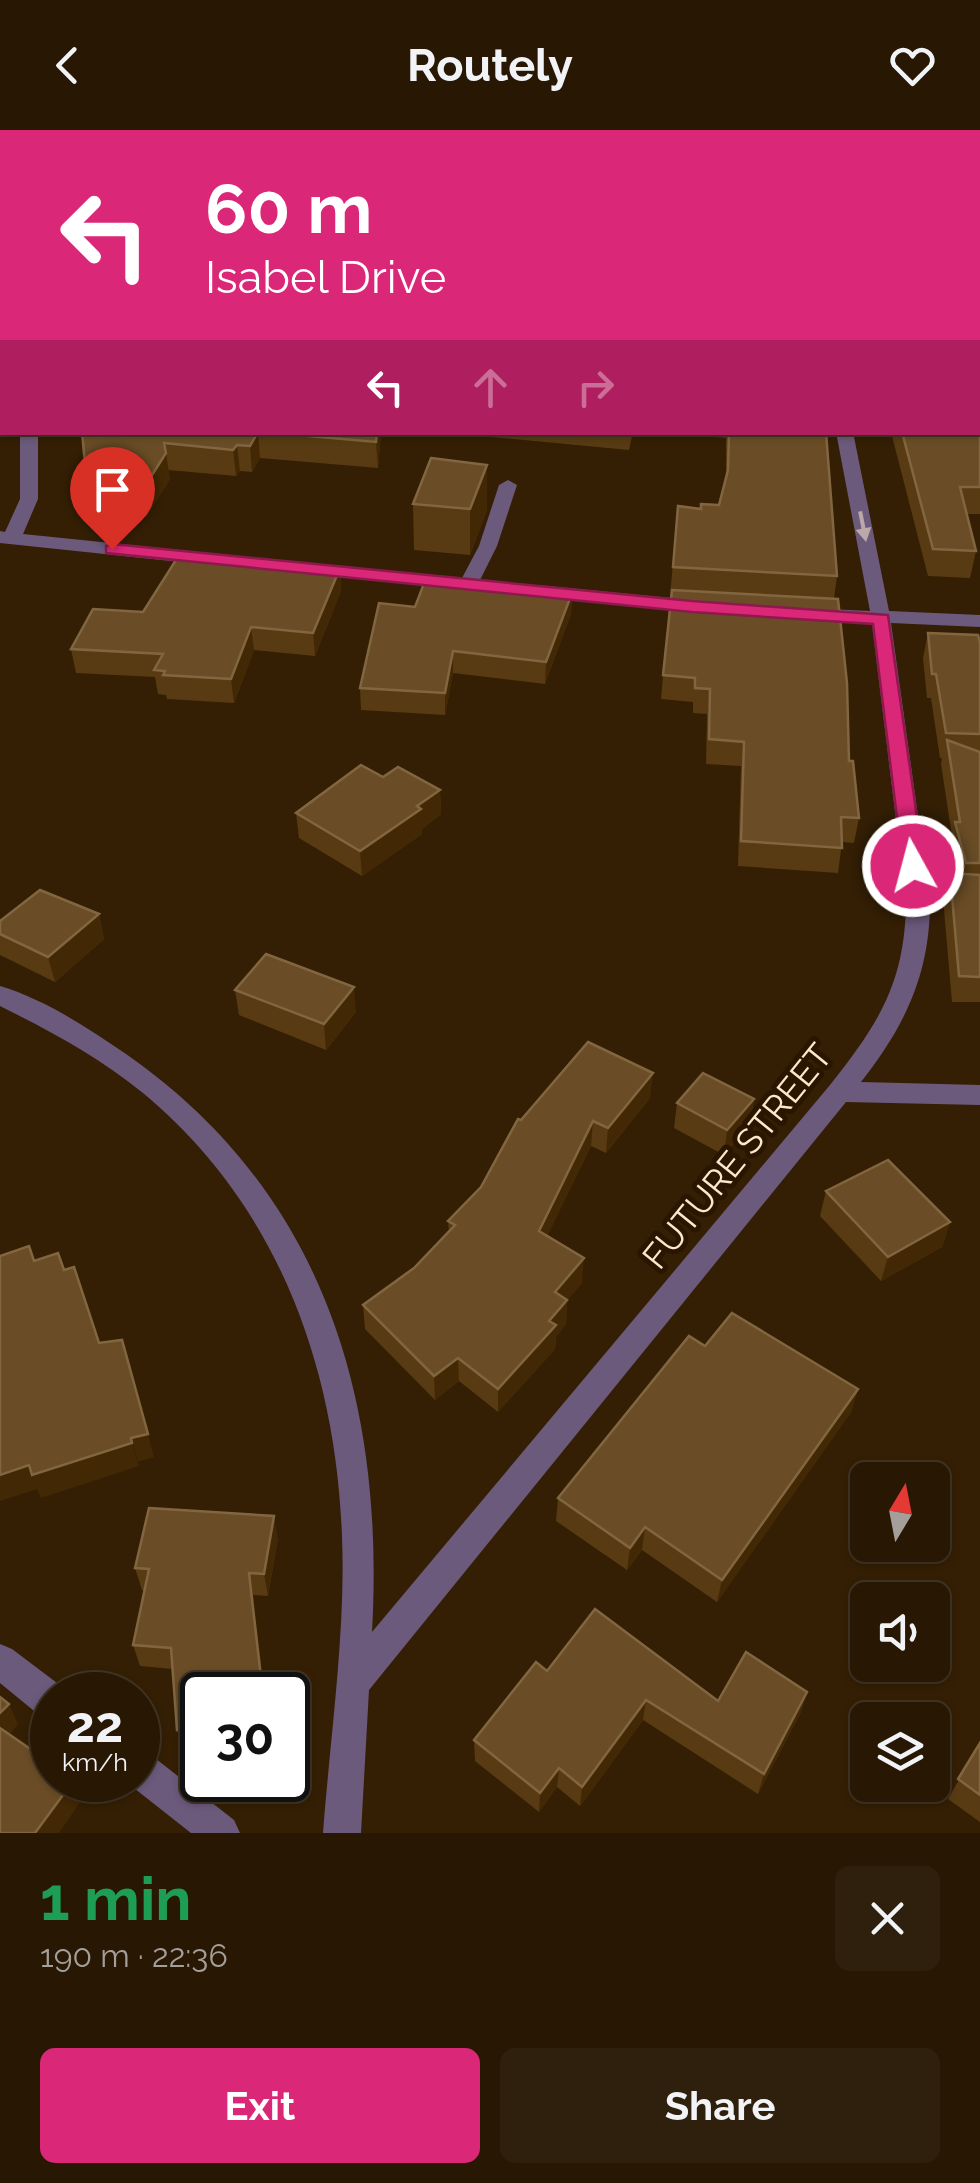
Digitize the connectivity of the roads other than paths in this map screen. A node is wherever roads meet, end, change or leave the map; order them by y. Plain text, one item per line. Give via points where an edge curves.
1 (29, 435) edge
2 (845, 435) edge
3 (508, 486) dead end
4 (6, 537) edge
5 (222, 560) edge
6 (279, 566) edge
7 (525, 590) edge
8 (730, 609) edge
9 (786, 612) edge
10 (881, 619) junction
11 (980, 621) edge
12 (0, 994) edge
13 (839, 1092) junction
14 (980, 1095) edge
15 (0, 1661) edge
16 (352, 1682) junction
17 (30, 1685) edge
18 (160, 1785) edge
19 (222, 1833) edge
20 (342, 1833) edge

1 - 4 street via 29,500
2 -> 10 street, FUTURE STREET
3 - 6 street via 479,585
4 - 5 street
7 - 8 street
9 - 10 street
10 - 11 street
10 - 13 street, FUTURE STREET via 919,932 910,981 889,1029
12 - 16 street via 104,1048 178,1104 236,1168 286,1244 324,1333 350,1436 358,1538
13 - 14 street
13 - 16 street, FUTURE STREET
15 - 17 street
16 - 20 street
18 - 19 street

